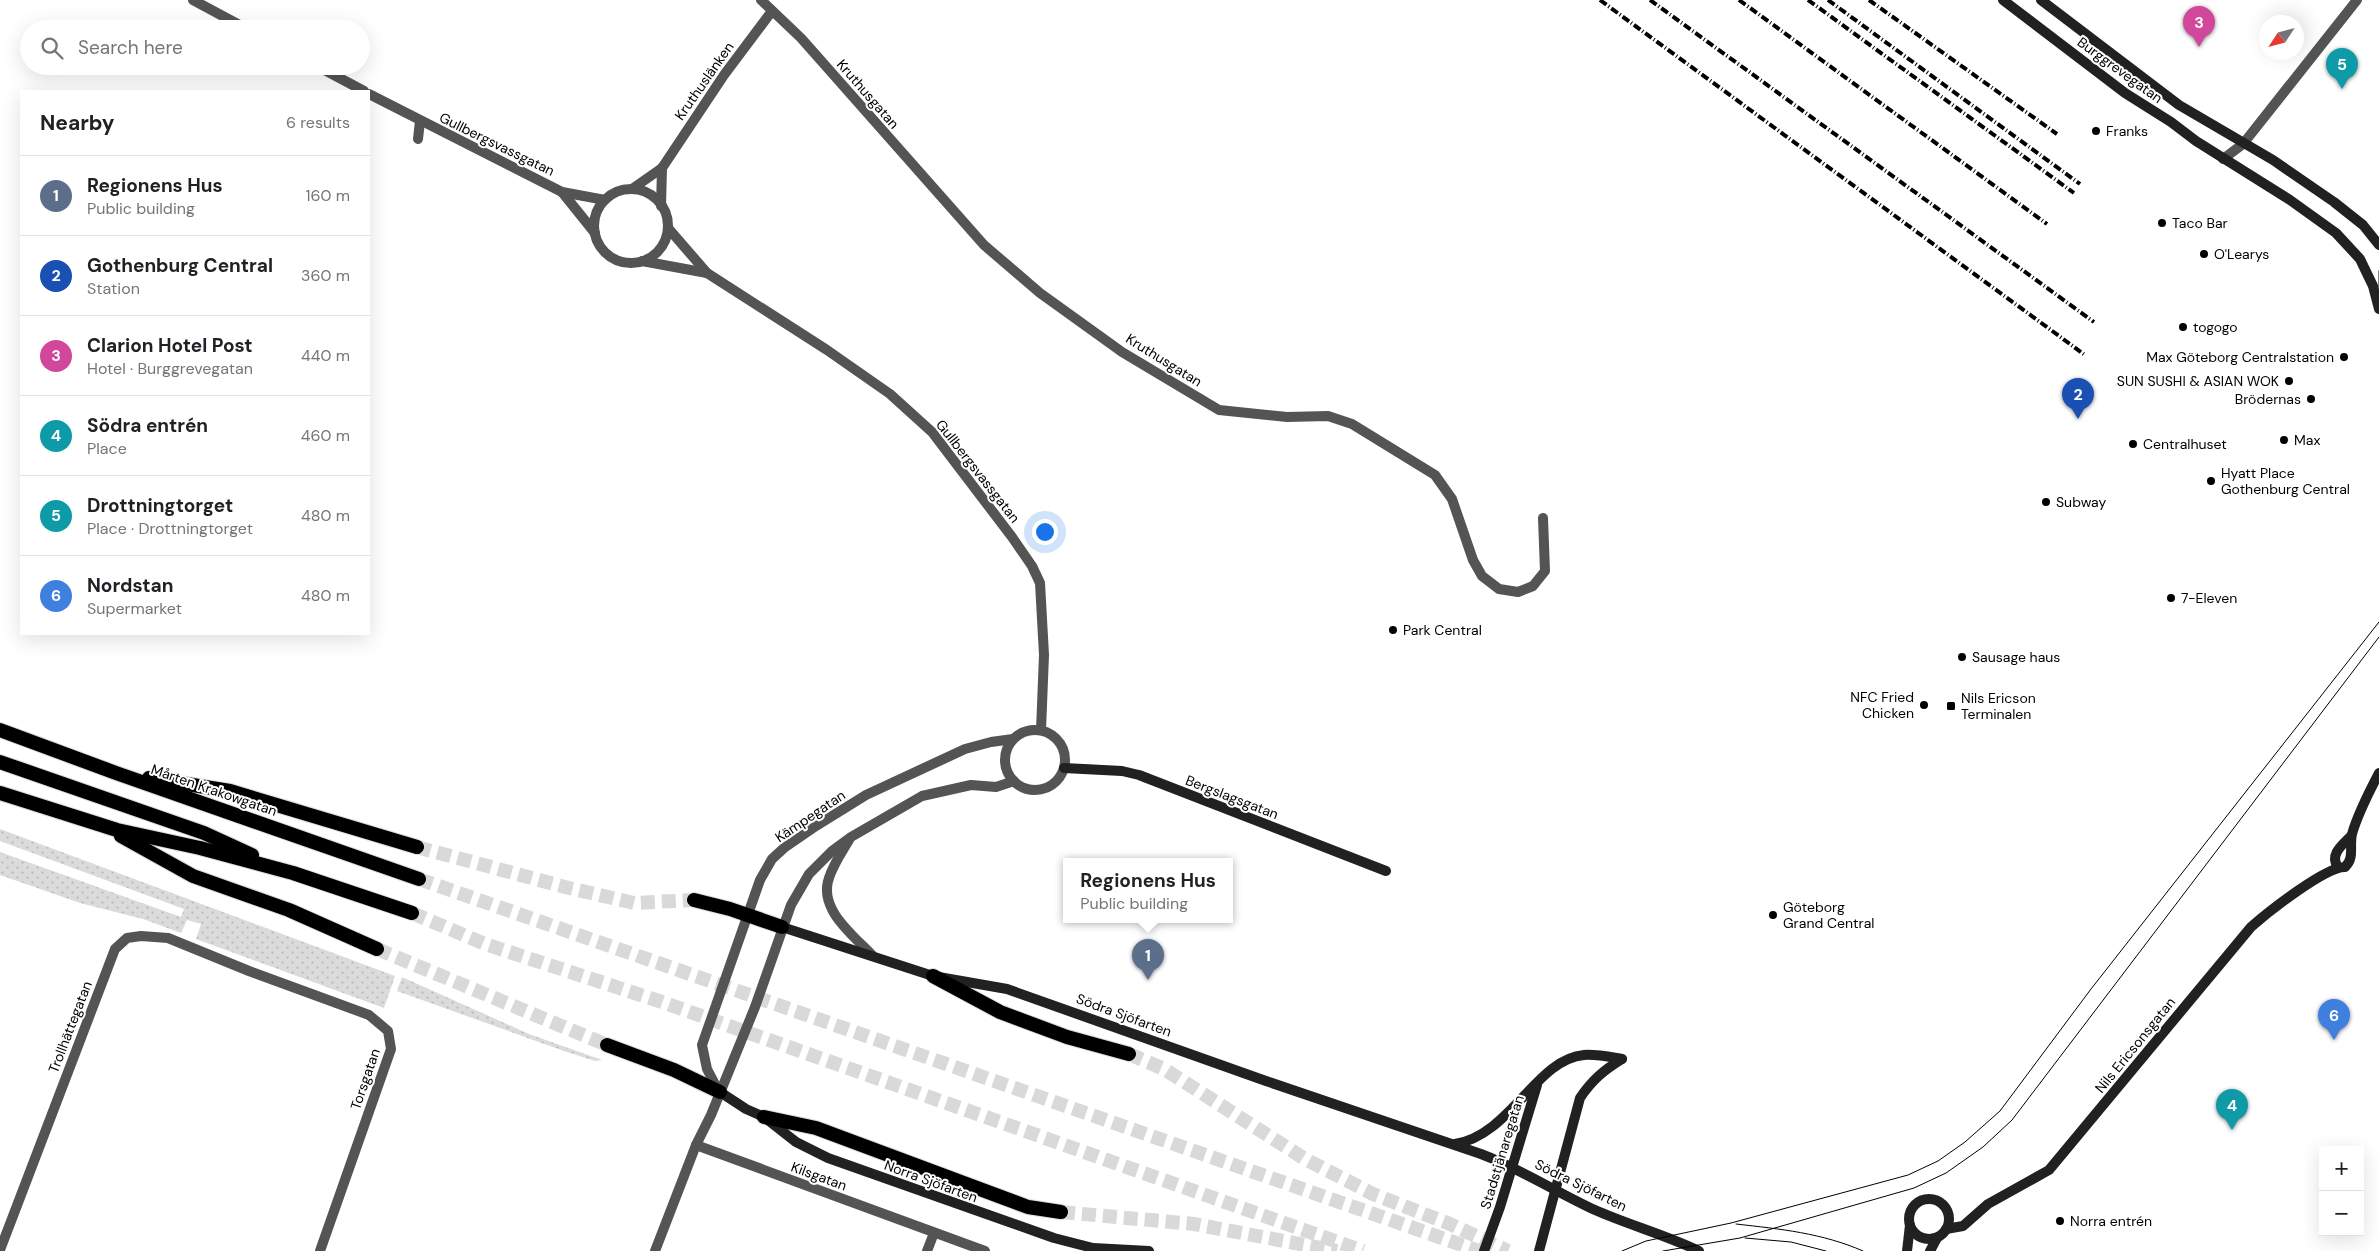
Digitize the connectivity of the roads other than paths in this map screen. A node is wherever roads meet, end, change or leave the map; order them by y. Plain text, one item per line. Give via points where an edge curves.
1 (193, 0) edge
2 (761, 0) edge
3 (2003, 0) edge
4 (2041, 0) edge
5 (2357, 0) edge
6 (772, 11) junction
7 (230, 20) edge
8 (334, 75) edge
9 (362, 90) edge
10 (370, 95) edge
11 (420, 121) junction
12 (418, 138) dead end
13 (2244, 144) junction
14 (2223, 159) junction
15 (662, 168) junction
16 (632, 190) junction
17 (562, 192) junction
18 (605, 200) junction
19 (662, 206) junction
20 (668, 228) junction
21 (595, 233) junction
22 (2379, 245) edge
23 (642, 261) junction
24 (707, 274) junction
25 (2379, 309) edge
26 (1543, 518) dead end
27 (0, 730) edge
28 (1041, 730) junction
29 (1013, 739) junction
30 (0, 762) edge
31 (1064, 768) junction
32 (116, 773) junction
33 (2379, 773) edge
34 (1014, 781) junction
35 (0, 793) edge
36 (103, 826) junction
37 (2351, 836) junction
38 (851, 837) junction
39 (417, 847) tunnel mouth
40 (2338, 868) junction
41 (1386, 871) dead end
42 (293, 874) junction
43 (419, 879) tunnel mouth
44 (694, 900) tunnel mouth
45 (412, 914) tunnel mouth
46 (749, 915) junction
47 (782, 927) junction
48 (377, 950) tunnel mouth
49 (872, 955) junction
50 (249, 971) joint
51 (933, 976) junction
52 (607, 1045) tunnel mouth
53 (1129, 1054) tunnel mouth
54 (1538, 1082) junction
55 (720, 1092) junction
56 (764, 1118) junction
57 (696, 1145) junction
58 (1452, 1145) junction
59 (1513, 1167) junction
60 (1557, 1191) junction
61 (1061, 1212) tunnel mouth
62 (1910, 1225) junction
63 (1946, 1229) junction
64 (934, 1233) junction
65 (1937, 1238) junction
66 (0, 1250) edge
67 (320, 1251) edge
68 (655, 1251) edge
69 (927, 1251) edge
70 (986, 1251) edge
71 (1149, 1251) edge
72 (1484, 1251) edge
73 (1539, 1251) edge
74 (1699, 1251) edge
75 (1907, 1251) edge
76 (1930, 1251) edge

1 - 7 street
2 - 6 street, Kruthusgatan
3 - 14 main road, Burggrevegatan via 2125,93
4 - 13 main road, Burggrevegatan via 2179,105
5 - 13 street
6 - 15 street, Kruthuslänken via 724,74
6 - 26 street, Kruthusgatan via 801,38 984,245 1040,293 1122,352 1219,410 1287,417 1328,416 1352,424 1435,475 1452,499 1473,560 1482,576 1499,589 1518,592 1532,586 1546,571
8 - 9 street
10 - 11 street, Gullbergsvassgatan
11 - 12 street, Gullbergsvassgatan
11 - 17 street, Gullbergsvassgatan
13 - 14 street
13 - 22 main road, Burggrevegatan via 2291,171 2334,202 2363,225
14 - 25 main road, Burggrevegatan via 2290,200 2349,245 2369,276
15 - 16 street, Kruthuslänken
15 - 19 street
16 - 18 street via 620,191
16 - 19 street via 649,194
17 - 18 street, Gullbergsvassgatan
17 - 21 street, Gullbergsvassgatan
18 - 21 street via 596,216
19 - 20 street, Gullbergsvassgatan
20 - 23 street via 660,249
20 - 24 street, Gullbergsvassgatan
21 - 23 street, Gullbergsvassgatan via 610,256 624,262
23 - 24 street, Gullbergsvassgatan
24 - 28 street, Gullbergsvassgatan via 890,394 932,432 1012,537 1040,582 1044,655
27 - 32 highway, Mårten Krakowgatan
28 - 29 street via 1028,730
28 - 31 street via 1060,743 1065,755
29 - 34 street via 1006,749 1004,763
29 - 46 street, Kämpegatan via 965,749 874,791 816,826 772,860 760,880
30 - 42 highway via 204,833
31 - 34 street via 1057,780 1039,790 1025,788
31 - 41 main road, Bergslagsgatan via 1139,775
32 - 39 highway via 230,791
32 - 43 highway, Mårten Krakowgatan
33 - 37 main road, Nils Ericsonsgatan
34 - 38 street via 996,786 970,785 922,796
35 - 36 highway
36 - 42 highway
36 - 48 highway via 193,876 289,910
37 - 40 main road, Nils Ericsonsgatan via 2334,857
37 - 40 main road, Nils Ericsonsgatan via 2349,864
38 - 47 street via 809,874 790,904
38 - 49 street via 828,879 827,899 848,931
40 - 63 main road, Nils Ericsonsgatan via 2271,909 2251,927 2049,1170 1988,1204 1963,1226
42 - 45 highway
44 - 46 highway
46 - 47 highway
46 - 55 street, Kämpegatan via 702,1045 707,1069
47 - 49 main road, Södra Sjöfarten
47 - 55 street via 755,1007
49 - 51 main road, Södra Sjöfarten
50 - 66 street, Trollhättegatan via 168,938 127,938 115,949
50 - 67 street, Torsgatan via 369,1015 382,1024 391,1038 391,1049
51 - 53 highway via 1000,1012 1067,1037
51 - 58 main road, Södra Sjöfarten via 1007,989
52 - 55 highway via 674,1070
54 - 58 main road via 1495,1125 1471,1142
54 - 59 main road, Stadstjänaregatan
54 - 60 main road, Stadstjänaregatan via 1554,1067 1583,1055 1622,1059 1596,1077 1580,1098
55 - 56 main road, Norra Sjöfarten
55 - 57 street
56 - 61 highway via 816,1128 1028,1207
56 - 71 main road, Norra Sjöfarten via 796,1142 828,1158 1017,1227 1093,1248
57 - 64 street, Kilsgatan
57 - 68 street
58 - 59 main road, Södra Sjöfarten
59 - 60 main road, Södra Sjöfarten
59 - 72 main road, Stadstjänaregatan
60 - 73 main road
60 - 74 main road, Södra Sjöfarten via 1602,1213
62 - 63 main road via 1914,1206 1932,1199 1947,1210
62 - 65 main road via 1918,1236
62 - 75 main road
63 - 65 main road
64 - 69 street
64 - 70 street, Kilsgatan
65 - 76 main road

